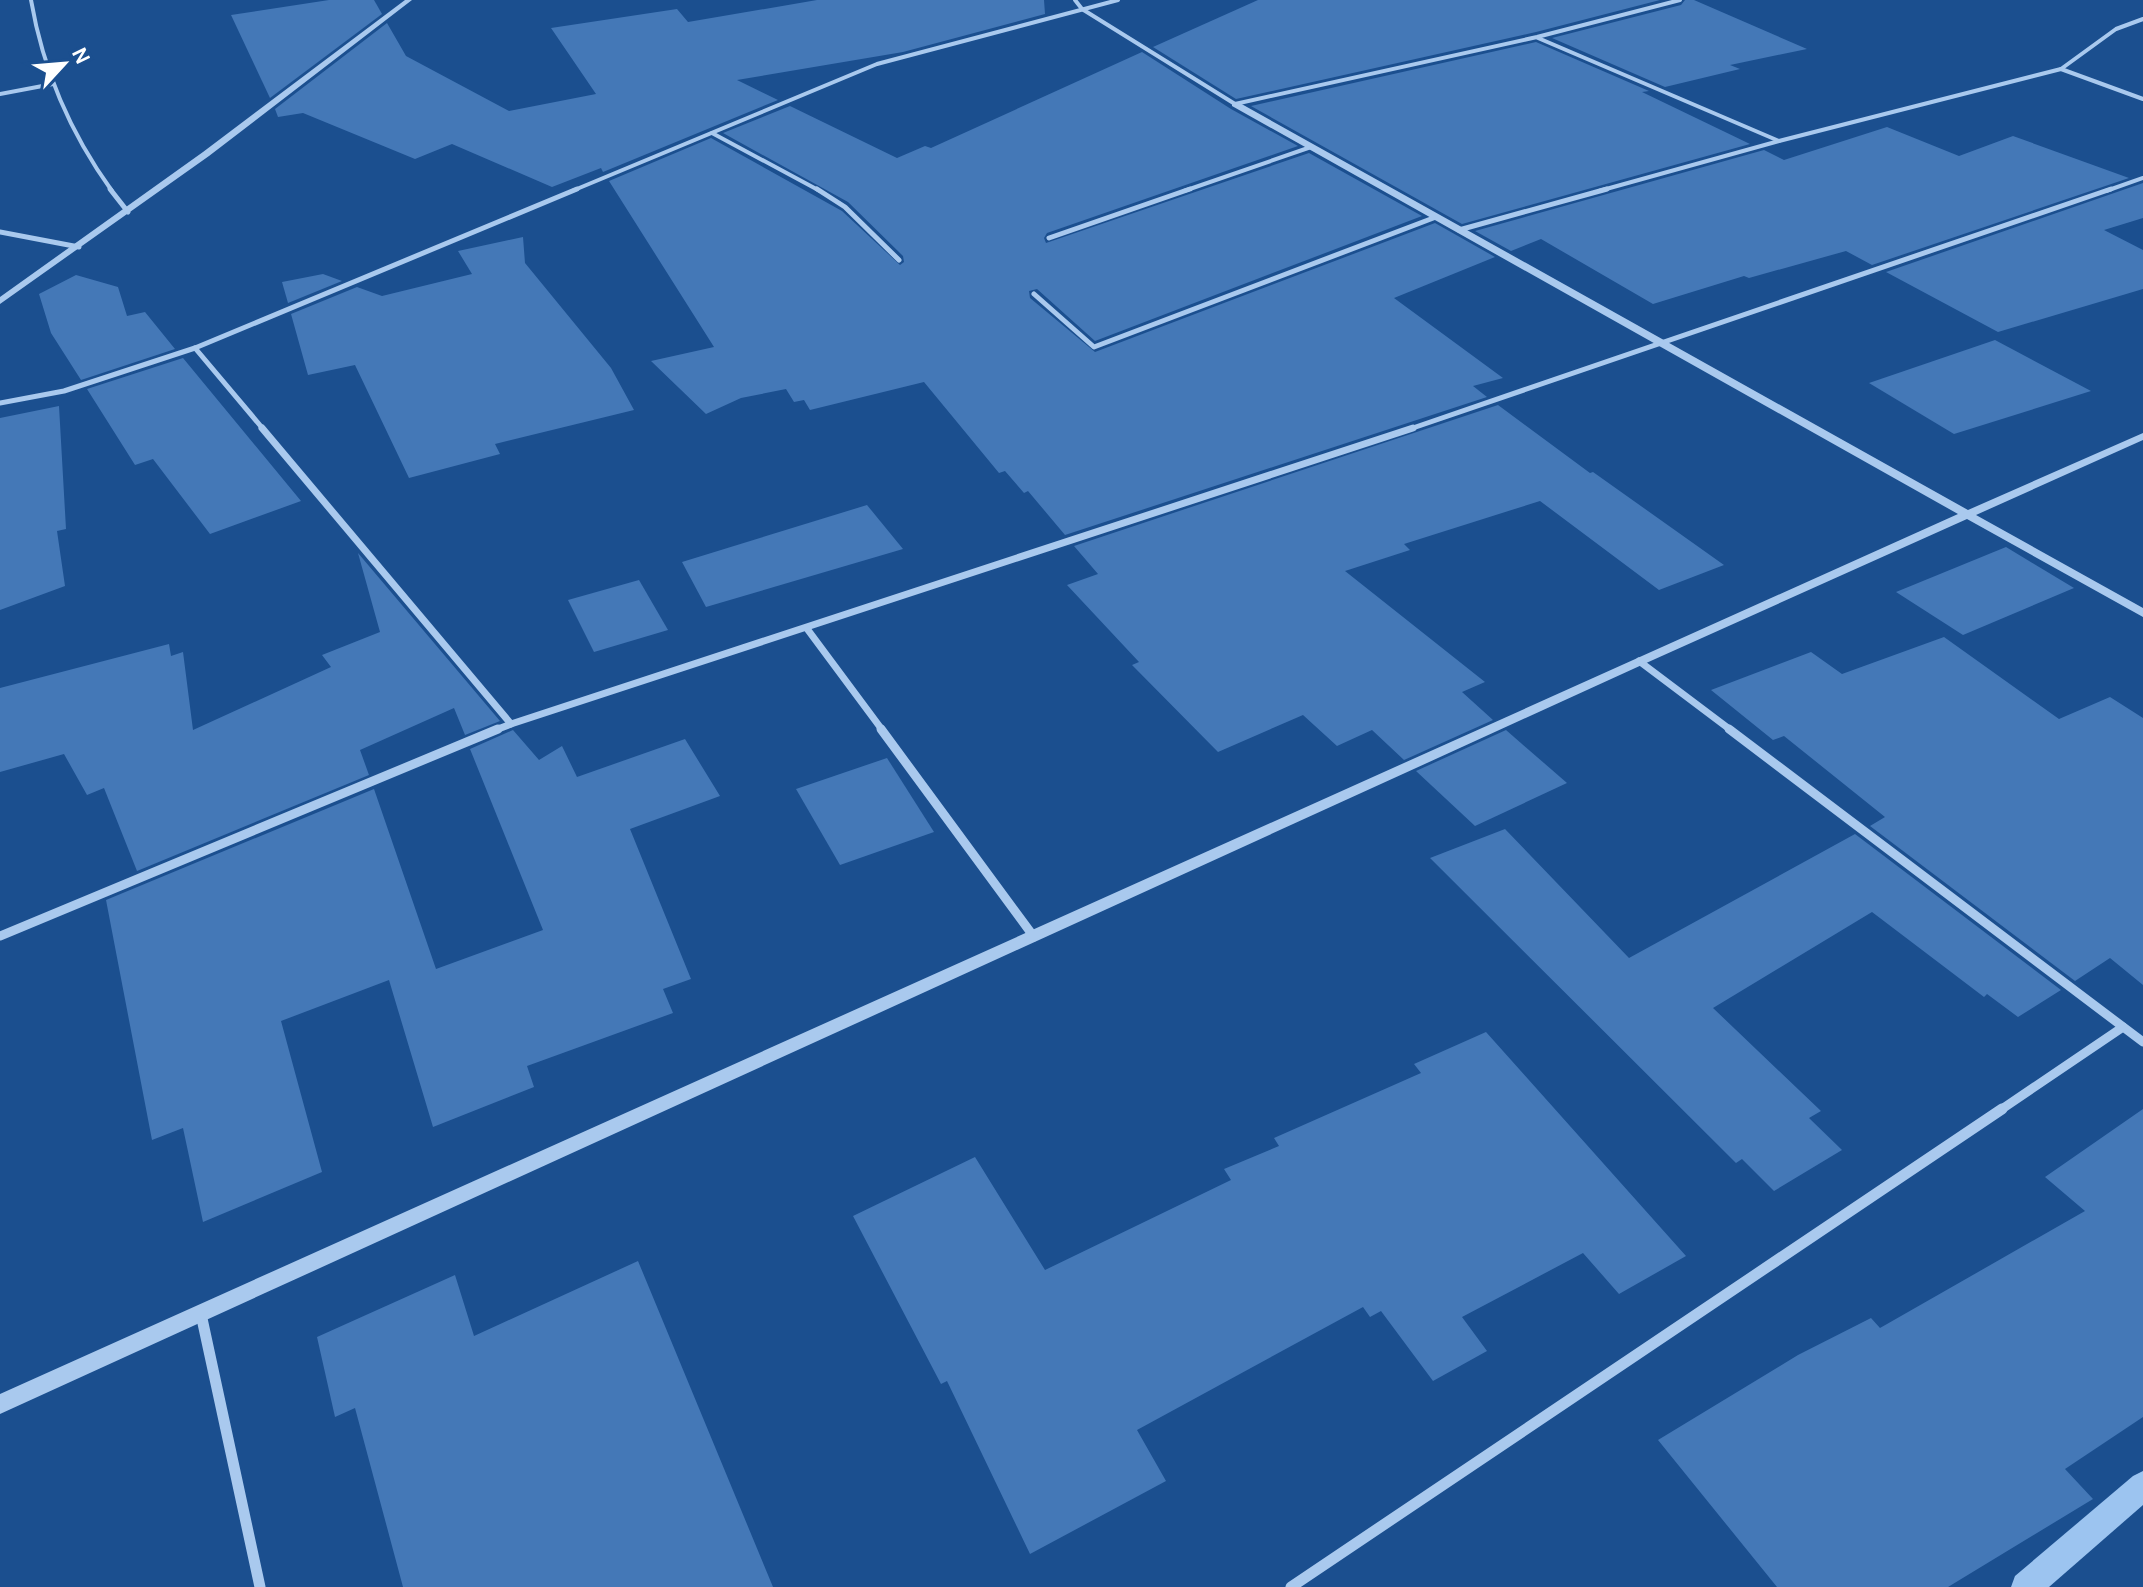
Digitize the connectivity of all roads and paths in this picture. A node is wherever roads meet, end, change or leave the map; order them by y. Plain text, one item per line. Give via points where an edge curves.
1 (31, 0) edge
2 (409, 0) edge
3 (1075, 0) edge
4 (1118, 0) edge
5 (1680, 0) edge
6 (1082, 9) junction
7 (2143, 19) edge
8 (1537, 37) junction
9 (2061, 69) junction
10 (53, 84) junction
11 (0, 94) edge
12 (2143, 99) edge
13 (1235, 104) junction
14 (712, 133) junction
15 (1779, 141) junction
16 (1311, 147) junction
17 (2143, 178) edge
18 (128, 212) junction
19 (1436, 217) junction
20 (1459, 230) junction
21 (0, 232) edge
22 (1049, 238) dead end
23 (79, 247) junction
24 (899, 260) dead end
25 (1034, 294) dead end
26 (0, 301) edge
27 (1665, 345) junction
28 (195, 348) junction
29 (0, 403) edge
30 (2143, 436) edge
31 (1971, 515) junction
32 (2143, 613) edge
33 (808, 630) junction
34 (1639, 661) junction
35 (511, 724) junction
36 (0, 936) edge
37 (1034, 937) junction
38 (2123, 1027) junction
39 (2143, 1042) edge
40 (201, 1314) junction
41 (0, 1404) edge
42 (260, 1587) edge
43 (1291, 1587) edge

1 - 10 street via 36,38
2 - 18 street
3 - 6 street
4 - 6 street
5 - 8 street
6 - 13 street
6 - 14 street via 877,64
7 - 9 street via 2116,29
8 - 13 street
8 - 15 street
9 - 12 street
9 - 15 street
10 - 11 street
10 - 18 street via 89,156
13 - 16 street
14 - 24 street via 845,207
14 - 28 street
15 - 20 street
16 - 19 street
16 - 22 street
17 - 27 street
18 - 23 street
19 - 20 street
19 - 25 street via 1094,347
20 - 27 street
21 - 23 street
23 - 26 street
27 - 31 street
27 - 33 street
28 - 29 street via 64,391
28 - 35 street
30 - 31 street
31 - 32 street
31 - 34 street
33 - 35 street
33 - 37 street
34 - 37 street
34 - 38 street
35 - 36 street
37 - 40 street
38 - 39 street
38 - 43 street
40 - 41 street
40 - 42 street

